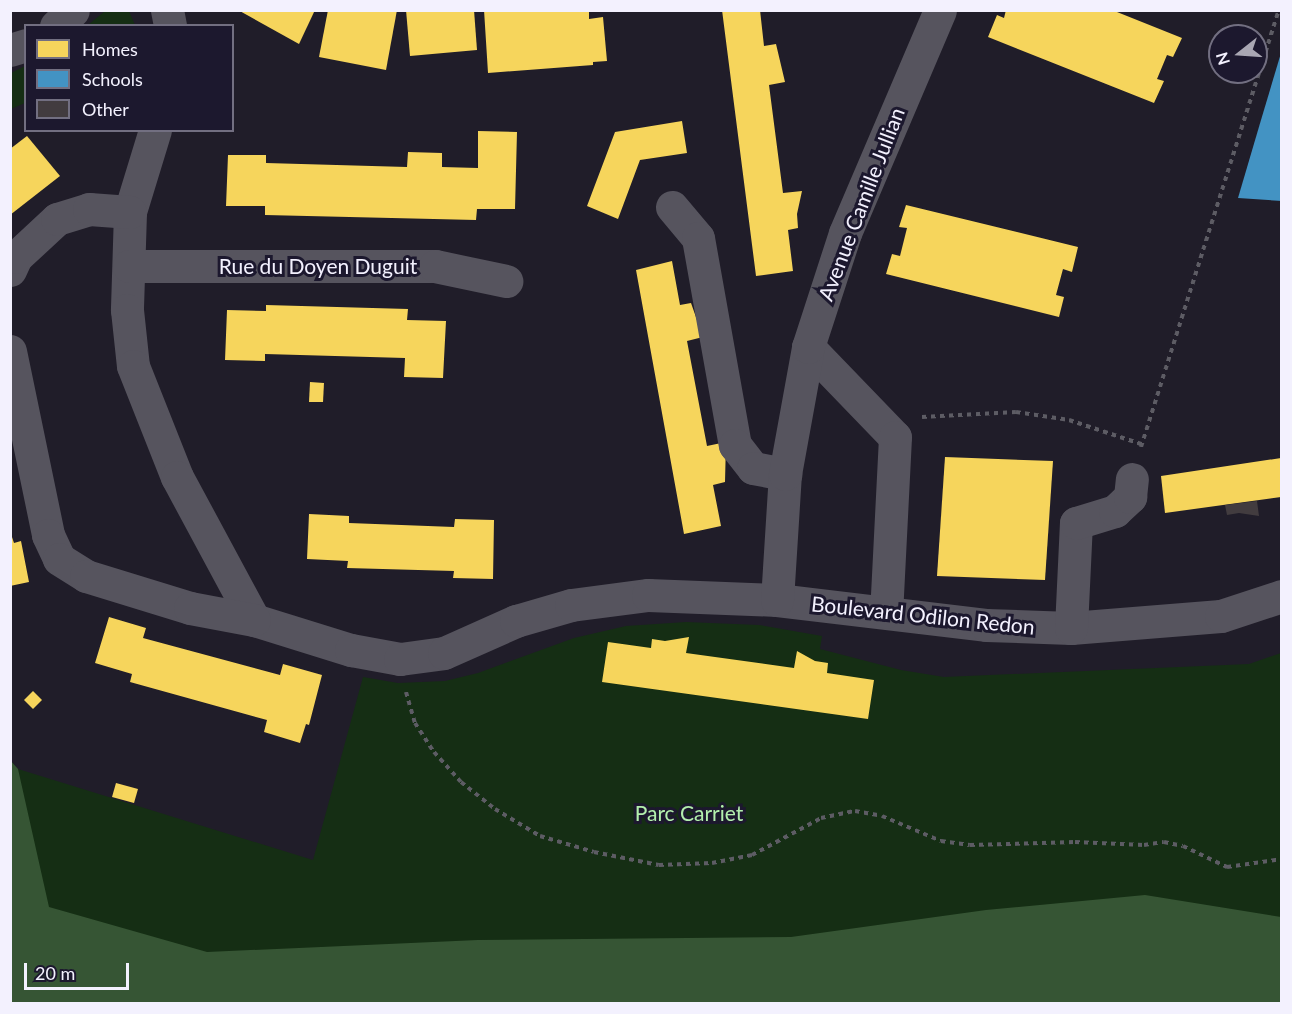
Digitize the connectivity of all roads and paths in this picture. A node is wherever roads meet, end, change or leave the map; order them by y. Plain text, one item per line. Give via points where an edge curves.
1 (74, 10) edge
2 (940, 10) edge
3 (1280, 10) edge
4 (58, 24) edge
5 (154, 132) edge
6 (672, 207) dead end
7 (130, 212) junction
8 (129, 266) junction
9 (10, 270) edge
10 (506, 281) dead end
11 (808, 347) junction
12 (10, 351) edge
13 (875, 417) junction
14 (1142, 444) junction
15 (784, 474) junction
16 (1132, 479) joint
17 (1281, 596) edge
18 (777, 600) junction
19 (886, 612) junction
20 (254, 620) junction
21 (1071, 628) junction
22 (400, 659) junction
23 (1281, 859) edge

1 - 4 street
2 - 11 street, Avenue Camille Jullian via 845,233
3 - 14 path
5 - 7 street
6 - 15 street via 698,238 735,445 753,468
7 - 8 street
7 - 9 street via 89,209 57,219 16,257
8 - 10 street, Rue du Doyen Duguit via 435,266
8 - 20 street via 127,310 134,366 177,477
11 - 13 street
11 - 15 street, Avenue Camille Jullian
12 - 20 street, Boulevard Odilon Redon via 48,535 59,559 86,576 190,608
13 - 14 path via 1016,412 1070,420
13 - 19 street via 895,436
14 - 16 path
15 - 18 street, Avenue Camille Jullian
16 - 21 street via 1130,497 1115,511 1076,523
17 - 21 street, Boulevard Odilon Redon via 1221,616
18 - 19 street, Boulevard Odilon Redon
18 - 22 street, Boulevard Odilon Redon via 648,595 571,605 516,621 444,653
19 - 21 street, Boulevard Odilon Redon via 986,626
20 - 22 street, Boulevard Odilon Redon via 351,650
22 - 23 path via 415,723 461,782 495,809 540,836 594,852 659,865 712,863 752,855 821,818 855,811 882,816 941,841 970,845 1164,842 1183,846 1227,867

